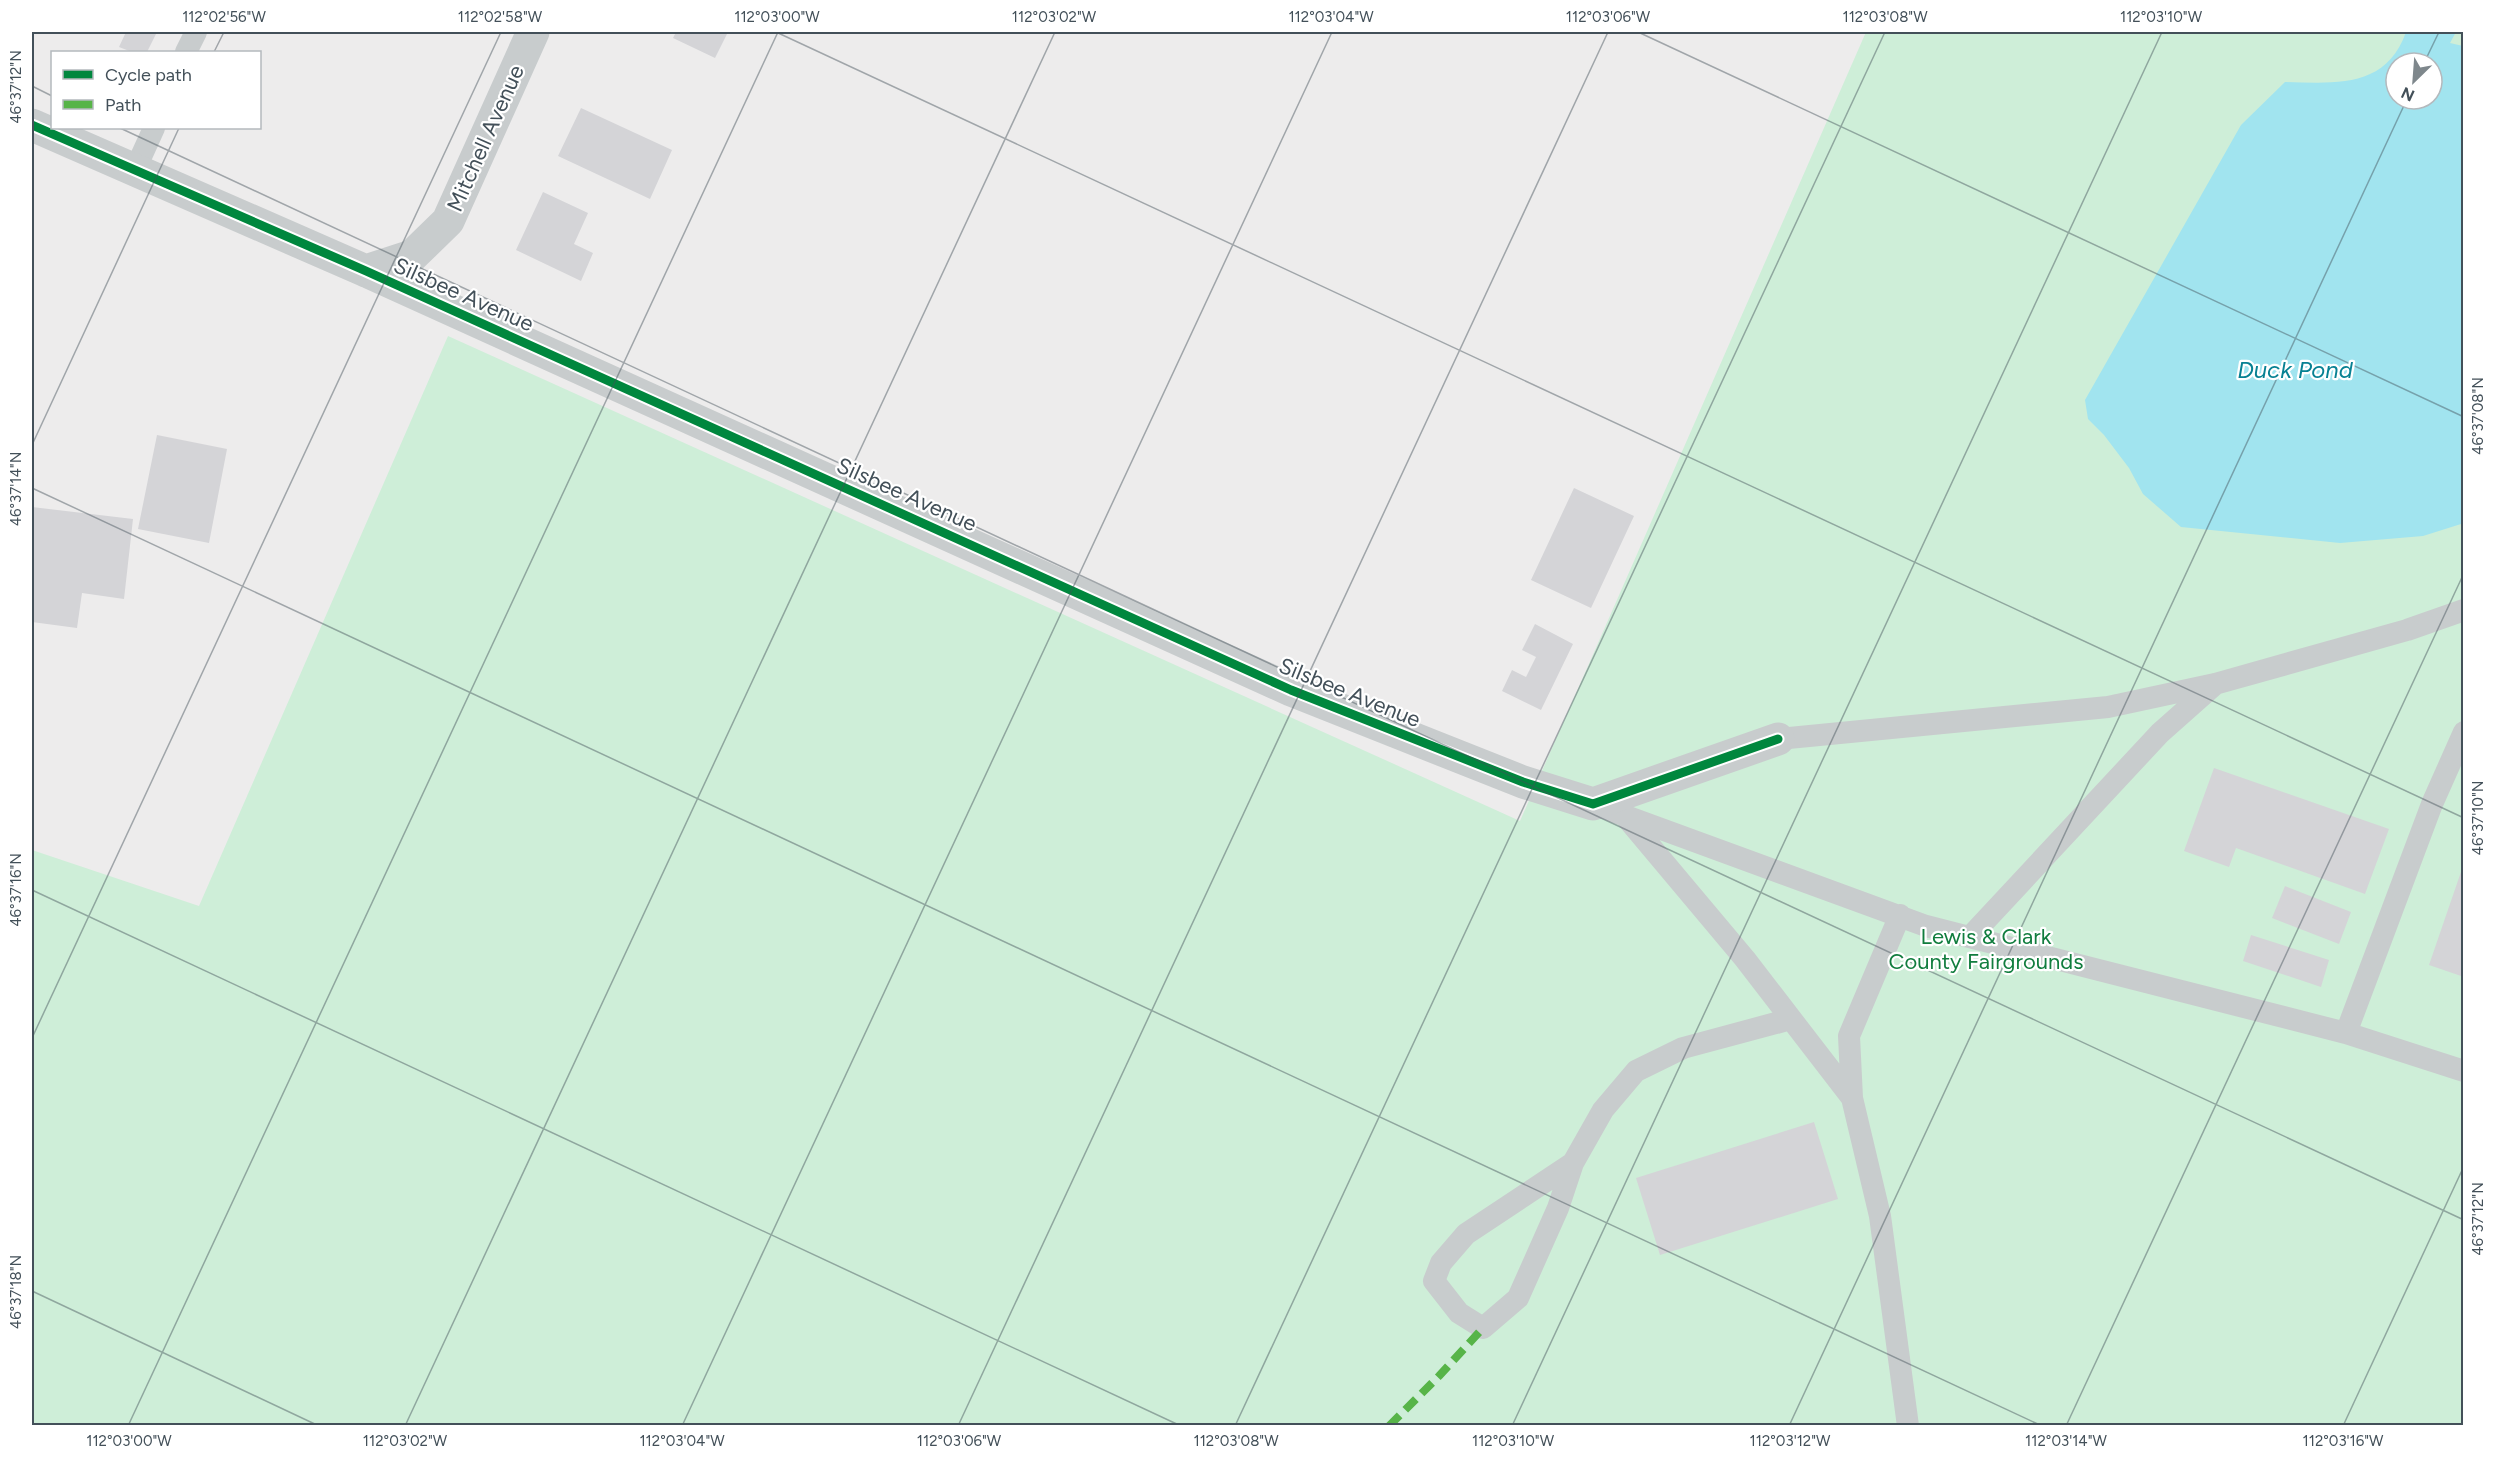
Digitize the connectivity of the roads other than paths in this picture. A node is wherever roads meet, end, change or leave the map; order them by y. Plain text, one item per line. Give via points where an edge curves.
1 (196, 32) edge
2 (533, 32) edge
3 (186, 51) edge
4 (32, 125) edge
5 (154, 129) edge
6 (135, 170) junction
7 (366, 270) junction
8 (2463, 610) edge
9 (2215, 684) junction
10 (2463, 732) edge
11 (1778, 739) joint
12 (1593, 804) junction
13 (1625, 816) junction
14 (1900, 915) junction
15 (1970, 936) junction
16 (1791, 1019) junction
17 (2346, 1033) junction
18 (2463, 1071) edge
19 (1852, 1098) junction
20 (1573, 1163) junction
21 (1908, 1425) edge

1 - 3 lane
2 - 7 street, Mitchell Avenue via 448,221 412,256
4 - 6 street, Silsbee Avenue
5 - 6 lane
6 - 7 street, Silsbee Avenue
7 - 12 street, Silsbee Avenue via 1291,690 1523,782
8 - 9 lane via 2407,630
9 - 11 lane via 2109,707
9 - 15 lane via 2160,733
10 - 17 lane
11 - 12 street
12 - 13 lane
13 - 14 lane
13 - 16 lane
14 - 15 lane via 1926,926
14 - 19 lane via 1849,1036
15 - 17 lane
16 - 19 lane
16 - 20 lane via 1683,1048 1635,1071 1603,1110
17 - 18 lane
19 - 21 lane via 1880,1216
20 - 20 lane via 1558,1208 1518,1298 1483,1328 1459,1313 1434,1281 1441,1263 1466,1234

